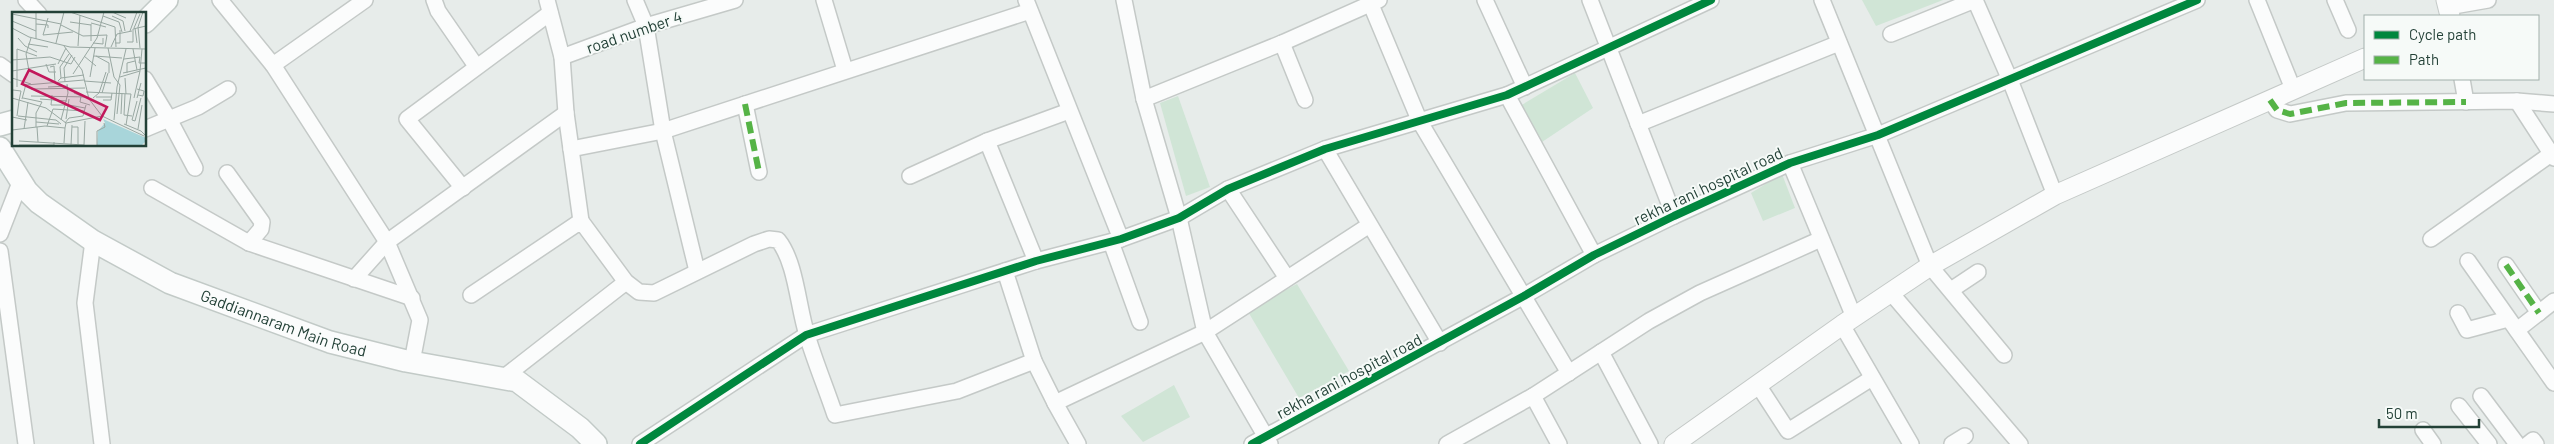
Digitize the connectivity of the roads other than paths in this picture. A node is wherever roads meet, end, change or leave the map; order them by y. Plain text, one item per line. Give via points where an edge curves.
1 (26, 0) edge
2 (167, 0) edge
3 (220, 0) edge
4 (364, 0) edge
5 (434, 0) edge
6 (635, 0) edge
7 (734, 0) edge
8 (824, 0) edge
9 (1124, 0) edge
10 (1486, 0) edge
11 (1590, 0) edge
12 (1711, 0) edge
13 (1822, 0) edge
14 (1975, 0) edge
15 (2197, 0) edge
16 (2256, 0) edge
17 (2335, 0) edge
18 (2488, 0) edge
19 (1373, 1) edge
20 (1028, 5) edge
21 (548, 7) edge
22 (2448, 8) edge
23 (37, 12) edge
24 (146, 21) edge
25 (646, 26) junction
26 (2348, 30) dead end
27 (1891, 34) dead end
28 (1282, 43) junction
29 (1839, 43) junction
30 (1609, 46) junction
31 (562, 58) junction
32 (2364, 58) edge
33 (0, 65) edge
34 (273, 65) junction
35 (476, 66) junction
36 (845, 70) junction
37 (12, 74) edge
38 (2010, 80) junction
39 (2462, 80) edge
40 (146, 81) edge
41 (1525, 87) junction
42 (2293, 88) junction
43 (228, 89) dead end
44 (1506, 95) junction
45 (1144, 99) junction
46 (1305, 100) dead end
47 (2270, 100) junction
48 (2466, 102) junction
49 (2517, 102) junction
50 (745, 104) junction
51 (2554, 104) edge
52 (1069, 111) junction
53 (566, 113) junction
54 (169, 120) junction
55 (1420, 122) junction
56 (1638, 124) junction
57 (146, 129) edge
58 (663, 131) junction
59 (1878, 134) junction
60 (987, 141) junction
61 (0, 148) edge
62 (571, 149) junction
63 (1325, 149) junction
64 (2553, 156) edge
65 (1790, 163) junction
66 (196, 168) dead end
67 (760, 172) dead end
68 (227, 173) dead end
69 (910, 176) dead end
70 (21, 180) junction
71 (152, 188) dead end
72 (463, 188) junction
73 (1228, 189) junction
74 (2056, 195) junction
75 (1674, 216) junction
76 (1179, 218) junction
77 (581, 220) junction
78 (1368, 226) junction
79 (0, 234) edge
80 (2431, 239) dead end
81 (1116, 240) junction
82 (1821, 240) junction
83 (92, 241) junction
84 (387, 242) junction
85 (249, 243) junction
86 (0, 251) edge
87 (1594, 255) junction
88 (1036, 261) junction
89 (2468, 261) dead end
90 (2506, 265) dead end
91 (1930, 266) junction
92 (697, 271) junction
93 (1005, 271) junction
94 (1978, 272) dead end
95 (354, 278) junction
96 (1287, 278) junction
97 (626, 282) junction
98 (1951, 290) junction
99 (1892, 294) junction
100 (471, 295) dead end
101 (1524, 296) junction
102 (412, 298) junction
103 (2554, 301) edge
104 (2458, 313) dead end
105 (2539, 313) junction
106 (1848, 321) junction
107 (1140, 322) dead end
108 (2513, 325) junction
109 (1205, 332) junction
110 (806, 334) junction
111 (1440, 343) junction
112 (1601, 352) junction
113 (2004, 355) dead end
114 (1034, 361) junction
115 (412, 362) junction
116 (1569, 373) junction
117 (503, 378) junction
118 (1872, 378) junction
119 (2554, 384) edge
120 (1758, 385) junction
121 (1533, 396) junction
122 (2481, 396) dead end
123 (1055, 403) junction
124 (2459, 406) dead end
125 (2423, 430) dead end
126 (1965, 436) dead end
127 (589, 442) edge
128 (1262, 442) edge
129 (1680, 442) edge
130 (26, 444) edge
131 (102, 444) edge
132 (640, 444) edge
133 (1078, 444) edge
134 (1447, 444) edge
135 (1559, 444) edge
136 (1650, 444) edge
137 (1911, 444) edge
138 (1952, 444) edge
139 (2020, 444) edge
140 (2434, 444) edge
141 (2488, 444) edge
142 (2518, 444) edge
143 (2528, 444) edge
144 (2536, 444) edge

1 - 23 street
2 - 24 main road
3 - 34 street
4 - 34 street
5 - 35 street via 438,11
6 - 25 street
7 - 25 street, road number 4
8 - 36 street
9 - 45 street
10 - 41 street
11 - 30 street
12 - 30 street
13 - 29 street
14 - 27 street
14 - 38 street
15 - 38 street, rekha rani hospital road
16 - 42 street
17 - 26 street
18 - 22 street
19 - 28 street
19 - 55 street
20 - 36 street
20 - 52 street
21 - 31 street
21 - 35 street
25 - 31 street, road number 4
25 - 58 street
28 - 45 street
28 - 46 street
29 - 56 street
29 - 59 street
30 - 41 street
30 - 56 street
31 - 53 street
32 - 42 street
33 - 37 street
34 - 84 street
35 - 72 street via 407,119
36 - 50 street
38 - 59 street, rekha rani hospital road
38 - 74 street
39 - 48 street
40 - 54 street
41 - 44 street
42 - 47 street
43 - 54 street
44 - 55 street
44 - 87 street
45 - 76 street
47 - 48 street via 2277,110 2290,114 2346,103
47 - 74 street
48 - 49 street
49 - 51 street
49 - 64 street
50 - 58 street
50 - 67 street
52 - 60 street
52 - 81 street
53 - 62 street
53 - 72 street
54 - 57 street
54 - 66 street
55 - 63 street
55 - 101 street
56 - 75 street
58 - 62 street
58 - 92 street
59 - 65 street, rekha rani hospital road
59 - 91 street
60 - 69 street
60 - 88 street
61 - 70 main road, Gaddiannaram Main Road
62 - 77 street
63 - 73 street
63 - 78 street
64 - 80 street
65 - 75 street, rekha rani hospital road
65 - 82 street
68 - 85 street via 262,222 261,229
70 - 79 street
70 - 83 main road, Gaddiannaram Main Road via 39,203
71 - 85 street
72 - 84 street
73 - 76 street
73 - 96 street
74 - 91 street
75 - 87 street, rekha rani hospital road
76 - 81 street
76 - 109 street
77 - 97 street
77 - 100 street
78 - 96 street
78 - 111 street
81 - 88 street
81 - 107 street
82 - 106 street
82 - 112 street via 1700,293
83 - 115 main road, Gaddiannaram Main Road via 170,283 330,342
83 - 131 street via 85,303
84 - 95 street
84 - 102 street
85 - 95 street
86 - 130 street
87 - 101 street, rekha rani hospital road
88 - 93 street
89 - 108 street
90 - 105 street
91 - 98 street
91 - 99 street
92 - 97 street via 654,293 639,292
92 - 110 street via 754,244 778,240 790,268
93 - 110 street
93 - 114 street
94 - 98 street
95 - 102 street
96 - 109 street
97 - 117 street
98 - 113 street
99 - 106 street
99 - 139 street
101 - 111 street, rekha rani hospital road
101 - 116 street
102 - 115 street via 420,320
103 - 105 street
104 - 108 street via 2467,330
105 - 108 street
106 - 118 street
106 - 120 street
108 - 119 street
109 - 123 street
109 - 128 street
110 - 114 street via 835,415 957,390
110 - 132 street
111 - 128 street, rekha rani hospital road
112 - 116 street
112 - 136 street
114 - 123 street
115 - 117 main road, Gaddiannaram Main Road
116 - 121 street
117 - 127 main road, Gaddiannaram Main Road via 517,381
118 - 120 street via 1788,430
118 - 137 street
120 - 129 street
121 - 134 street
121 - 135 street
122 - 142 street
123 - 133 street
124 - 141 street
125 - 140 street
126 - 138 street
143 - 144 street via 2533,440

